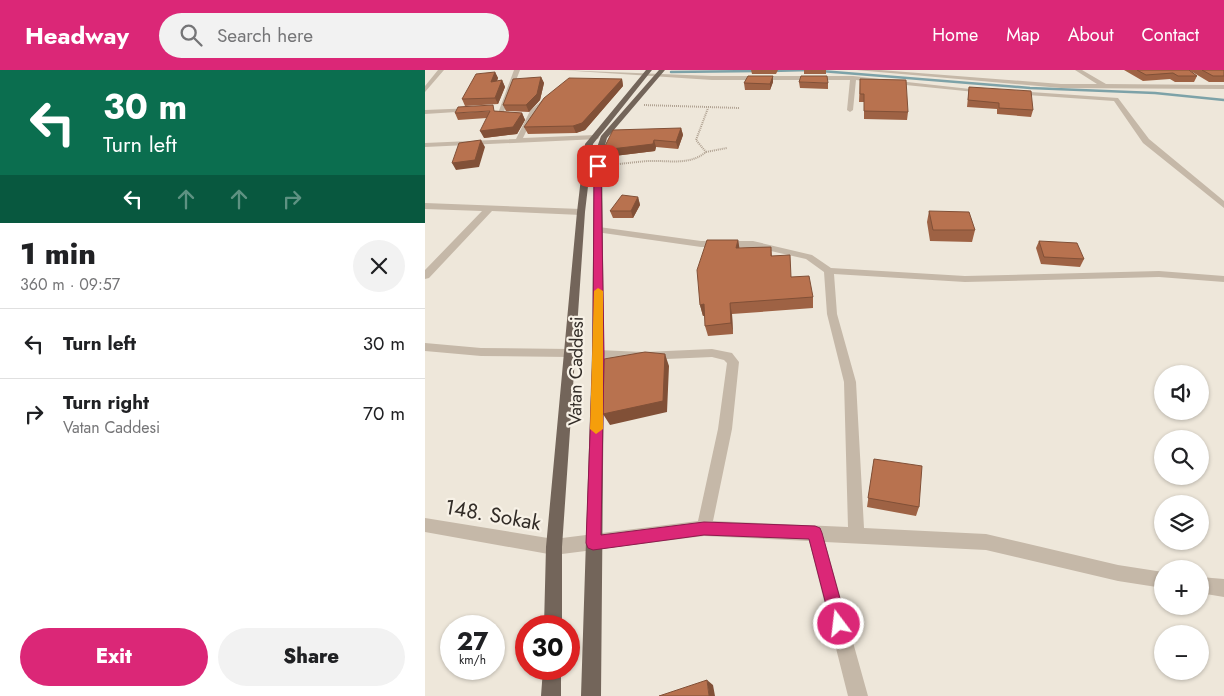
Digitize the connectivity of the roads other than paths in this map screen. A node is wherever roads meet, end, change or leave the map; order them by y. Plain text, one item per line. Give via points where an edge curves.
1 (441, 70) edge
2 (517, 70) edge
3 (563, 70) edge
4 (597, 70) edge
5 (859, 70) edge
6 (1078, 70) edge
7 (654, 72) edge
8 (908, 72) edge
9 (586, 73) junction
10 (572, 78) edge
11 (853, 78) junction
12 (1196, 79) edge
13 (1104, 86) junction
14 (1210, 87) junction
15 (1224, 88) edge
16 (425, 90) edge
17 (557, 90) edge
18 (991, 91) edge
19 (1008, 92) edge
20 (492, 108) edge
21 (501, 108) junction
22 (482, 109) edge
23 (850, 110) dead end
24 (425, 112) edge
25 (531, 116) junction
26 (595, 137) junction
27 (519, 140) junction
28 (425, 145) edge
29 (425, 206) edge
30 (1224, 206) edge
31 (489, 210) junction
32 (581, 212) junction
33 (599, 230) junction
34 (829, 271) junction
35 (425, 276) edge
36 (1224, 279) edge
37 (425, 347) edge
38 (569, 353) junction
39 (598, 354) junction
40 (425, 525) edge
41 (704, 528) junction
42 (815, 533) junction
43 (856, 535) junction
44 (593, 543) junction
45 (554, 547) junction
46 (1154, 579) edge
47 (1209, 586) edge
48 (1224, 588) edge
49 (553, 615) edge
50 (552, 680) edge
51 (551, 696) edge
52 (591, 696) edge
53 (858, 696) edge

1 - 16 street
2 - 21 street
3 - 9 street
4 - 9 street
5 - 8 street
6 - 13 street
7 - 9 street
7 - 11 street via 670,77
7 - 26 main road, Vatan Caddesi
7 - 33 main road, Vatan Caddesi via 634,104 604,138 598,156
8 - 13 street via 1061,86
9 - 10 street
11 - 18 street
11 - 23 street
12 - 14 street
13 - 14 street
14 - 15 street
17 - 25 street
19 - 30 street via 1116,99 1146,141
20 - 21 street
21 - 25 street via 499,115 502,117
22 - 24 street
25 - 27 street
26 - 27 street
26 - 32 main road, Vatan Caddesi via 589,144
27 - 28 street
29 - 31 street
31 - 32 street
31 - 35 street
32 - 38 main road, Vatan Caddesi
33 - 34 street via 701,244 753,244 809,256
33 - 39 main road, Vatan Caddesi
34 - 36 street via 965,279 1159,274
34 - 43 street via 832,314 850,382
37 - 38 street via 481,352
38 - 45 main road, Vatan Caddesi
39 - 41 street via 712,353 728,356 733,362 725,429
39 - 44 main road, Vatan Caddesi
40 - 45 street, 148. Sokak
41 - 42 street, 148. Sokak
41 - 44 street, 148. Sokak
42 - 43 street, 148. Sokak
42 - 53 street
43 - 46 street, 148. Sokak via 986,542
44 - 45 street, 148. Sokak
44 - 52 main road, Vatan Caddesi
45 - 49 main road, Vatan Caddesi
47 - 48 street
50 - 51 main road

